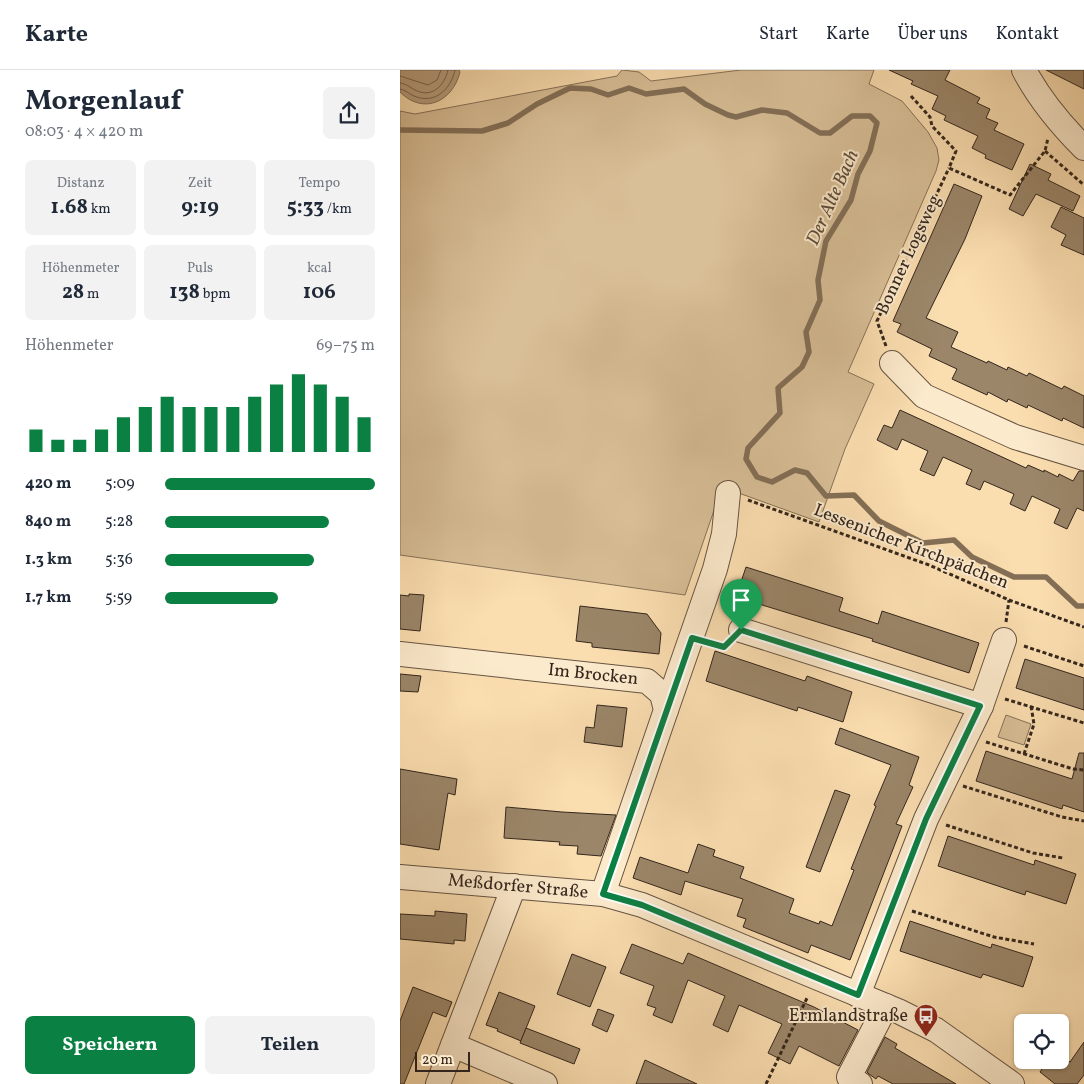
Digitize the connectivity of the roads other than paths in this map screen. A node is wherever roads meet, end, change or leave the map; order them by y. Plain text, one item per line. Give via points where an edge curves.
1 (1024, 70) edge
2 (1084, 148) edge
3 (892, 363) road end
4 (1084, 458) edge
5 (728, 493) road end
6 (741, 630) road end
7 (1004, 640) road end
8 (400, 654) edge
9 (980, 706) junction
10 (666, 710) junction
11 (400, 877) edge
12 (514, 886) junction
13 (603, 894) junction
14 (858, 995) junction
15 (886, 1006) junction
16 (454, 1045) junction
17 (438, 1084) edge
18 (545, 1084) edge
19 (860, 1084) edge
20 (1012, 1084) edge

1 - 2 street via 1035,91
3 - 4 street via 924,396 1015,437
5 - 10 street via 724,534 715,569
6 - 9 street
7 - 9 street
8 - 10 street, Im Brocken via 647,681 662,694
9 - 14 street via 926,819
10 - 13 street
11 - 12 street, Meßdorfer Straße
12 - 13 street, Meßdorfer Straße
12 - 16 street
13 - 14 street, Meßdorfer Straße via 642,905
14 - 15 street, Meßdorfer Straße
15 - 19 street via 849,1078
15 - 20 street, Meßdorfer Straße via 936,1030
16 - 17 street
16 - 18 street

